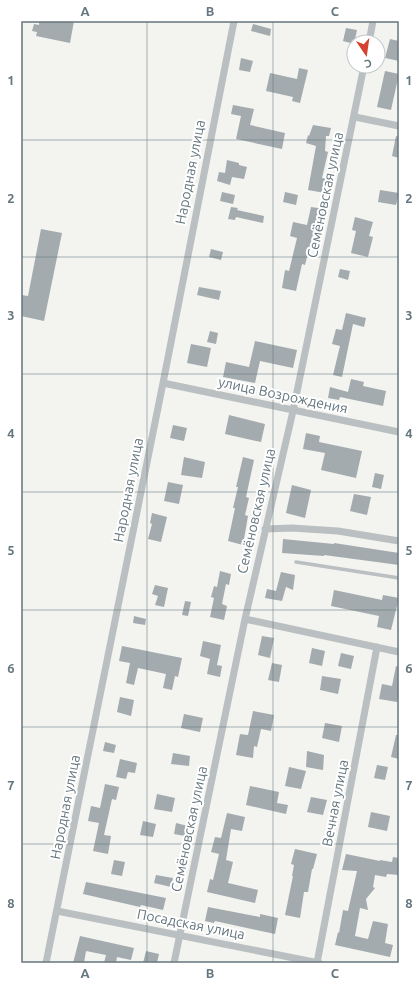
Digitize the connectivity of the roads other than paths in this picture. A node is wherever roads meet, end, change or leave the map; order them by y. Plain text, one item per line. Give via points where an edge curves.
1 (234, 21) edge
2 (373, 21) edge
3 (371, 34) edge
4 (363, 74) edge
5 (355, 117) junction
6 (399, 126) edge
7 (163, 383) junction
8 (293, 411) junction
9 (399, 432) edge
10 (264, 529) junction
11 (399, 541) edge
12 (296, 562) dead end
13 (399, 578) edge
14 (245, 619) junction
15 (377, 647) junction
16 (399, 652) edge
17 (57, 911) junction
18 (180, 936) junction
19 (46, 963) edge
20 (174, 963) edge
21 (318, 963) edge

1 - 7 street, Народная улица
2 - 3 street
4 - 5 street, Семёновская улица
5 - 6 street
5 - 8 street, Семёновская улица
7 - 8 street, улица Возрождения
7 - 17 street, Народная улица
8 - 9 street, улица Возрождения
8 - 10 street, Семёновская улица
10 - 11 street via 338,531
10 - 14 street, Семёновская улица
12 - 13 lane
14 - 15 street
14 - 18 street, Семёновская улица
15 - 16 street
15 - 21 street, Вечная улица
17 - 18 street, Посадская улица
17 - 19 street, Народная улица
18 - 20 street, Семёновская улица
18 - 21 street, Посадская улица

